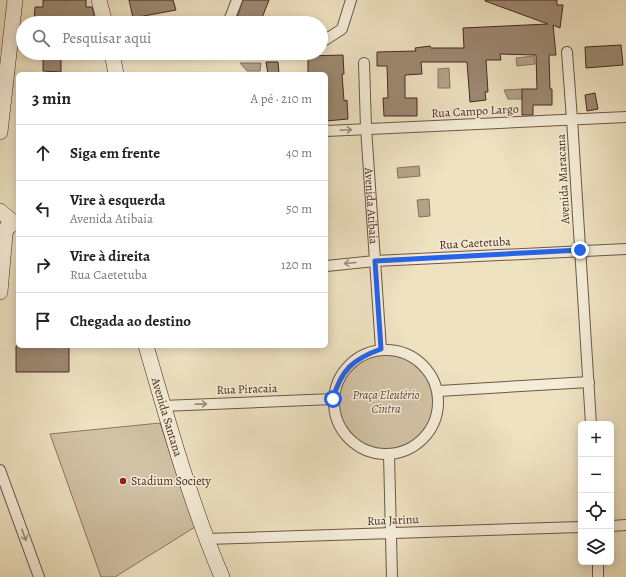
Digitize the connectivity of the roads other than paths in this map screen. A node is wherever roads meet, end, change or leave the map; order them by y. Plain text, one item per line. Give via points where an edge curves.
1 (15, 0) edge
2 (99, 0) edge
3 (237, 0) edge
4 (351, 0) edge
5 (103, 16) edge
6 (231, 16) edge
7 (328, 38) edge
8 (567, 52) dead end
9 (4, 56) edge
10 (113, 60) edge
11 (364, 63) dead end
12 (116, 72) edge
13 (626, 117) edge
14 (572, 119) junction
15 (366, 128) junction
16 (328, 131) edge
17 (0, 132) edge
18 (0, 211) edge
19 (16, 223) edge
20 (16, 225) edge
21 (626, 249) edge
22 (580, 250) junction
23 (375, 261) junction
24 (328, 266) edge
25 (0, 292) edge
26 (147, 348) edge
27 (381, 349) junction
28 (589, 382) junction
29 (439, 391) junction
30 (333, 399) junction
31 (162, 406) junction
32 (591, 421) edge
33 (389, 454) junction
34 (0, 470) edge
35 (0, 492) edge
36 (10, 498) junction
37 (626, 525) edge
38 (614, 526) edge
39 (578, 527) edge
40 (390, 533) junction
41 (206, 539) junction
42 (598, 565) edge
43 (39, 577) edge
44 (222, 577) edge
45 (392, 577) edge
46 (598, 577) edge

1 - 9 main road
2 - 5 main road
3 - 6 street
4 - 7 street via 342,29
8 - 14 street, Avenida Maracana
9 - 17 main road
10 - 12 main road
11 - 15 street, Avenida Atibaia
13 - 14 street, Rua Campo Largo
14 - 15 street, Rua Campo Largo
14 - 22 street, Avenida Maracana
16 -> 15 street, Rua Campo Largo
15 - 23 street, Avenida Atibaia
18 - 19 main road
20 - 25 main road via 7,227 5,234
21 - 22 street, Rua Caetetuba
22 - 23 street, Rua Caetetuba
22 - 28 street, Avenida Maracana
23 -> 24 street, Rua Caetetuba
23 - 27 street, Avenida Atibaia
26 - 31 main road, Avenida Santana
27 - 29 street via 400,352 415,359 427,370
27 - 30 street via 354,362 343,374
28 - 29 street
28 - 32 street, Avenida Maracana
29 - 33 street via 437,416 431,431 420,443 405,451
31 -> 30 street, Rua Piracaia
30 - 33 street via 338,421 346,435 358,446 373,453
31 - 41 main road, Avenida Santana
33 - 40 street
34 - 36 street
35 - 36 street via 4,492
36 -> 43 street
37 - 38 street
39 - 40 street, Rua Jarinu
40 - 41 street, Rua Jarinu
40 - 45 street
41 - 44 main road, Avenida Santana
42 - 46 street

